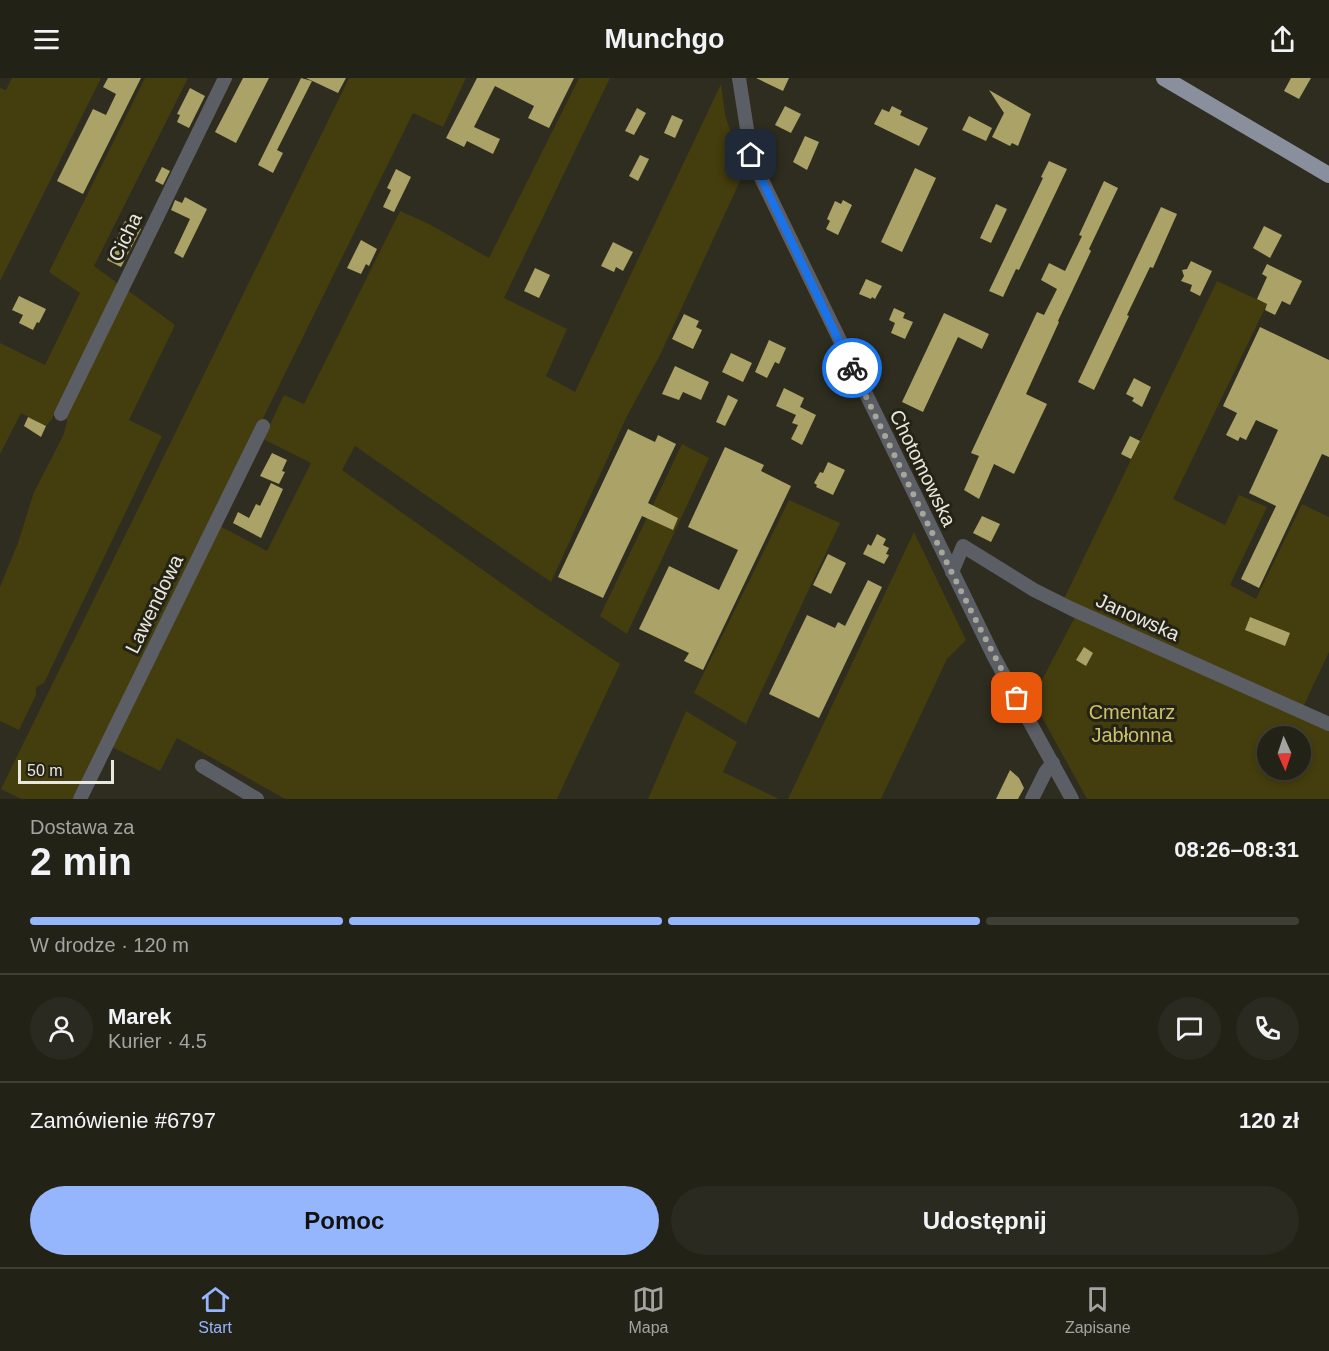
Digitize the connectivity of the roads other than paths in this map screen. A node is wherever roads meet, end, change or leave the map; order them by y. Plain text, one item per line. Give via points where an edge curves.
1 (225, 78) edge
2 (739, 78) edge
3 (1164, 78) edge
4 (1329, 175) edge
5 (61, 414) dead end
6 (262, 426) dead end
7 (952, 572) junction
8 (1329, 724) edge
9 (1053, 763) junction
10 (202, 766) dead end
11 (80, 799) edge
12 (257, 799) edge
13 (1032, 799) edge
14 (1072, 799) edge

1 - 5 street, Cicha
2 - 7 street, Chotomowska via 751,155
3 - 4 main road
6 - 11 street, Lawendowa
7 - 8 street, Janowska via 963,546 1072,609
7 - 9 street, Chotomowska
9 - 13 street
9 - 14 street, Chotomowska
10 - 12 street

